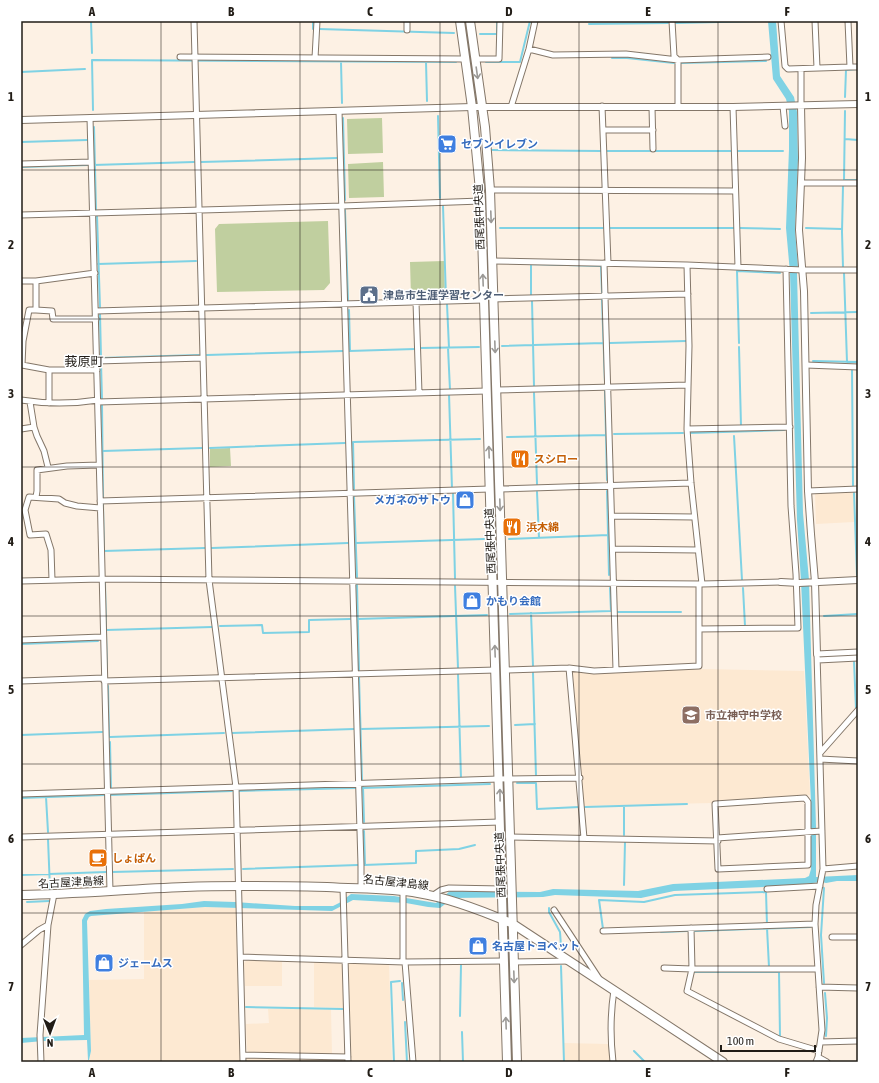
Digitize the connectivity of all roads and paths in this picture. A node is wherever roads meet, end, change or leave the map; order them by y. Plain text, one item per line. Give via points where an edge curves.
1 (194, 21) edge
2 (317, 21) edge
3 (407, 21) edge
4 (460, 21) edge
5 (470, 21) edge
6 (500, 21) edge
7 (535, 21) edge
8 (672, 21) edge
9 (781, 21) edge
10 (815, 21) edge
11 (848, 21) edge
12 (407, 30) dead end
13 (528, 49) junction
14 (180, 56) dead end
15 (768, 57) dead end
16 (315, 58) junction
17 (195, 59) junction
18 (465, 59) junction
19 (475, 59) junction
20 (678, 60) junction
21 (850, 67) junction
22 (858, 67) edge
23 (801, 68) junction
24 (817, 68) junction
25 (858, 104) edge
26 (799, 105) junction
27 (602, 106) junction
28 (783, 106) junction
29 (472, 107) junction
30 (482, 107) junction
31 (511, 107) junction
32 (652, 107) junction
33 (678, 107) junction
34 (734, 107) junction
35 (339, 111) junction
36 (196, 115) junction
37 (90, 118) junction
38 (21, 120) edge
39 (785, 126) dead end
40 (603, 130) junction
41 (653, 130) junction
42 (653, 149) dead end
43 (91, 162) junction
44 (21, 164) edge
45 (801, 183) junction
46 (858, 184) edge
47 (490, 190) junction
48 (605, 191) junction
49 (735, 191) junction
50 (481, 201) junction
51 (342, 206) junction
52 (199, 210) junction
53 (92, 213) junction
54 (21, 215) edge
55 (492, 261) junction
56 (606, 263) junction
57 (687, 265) junction
58 (738, 267) junction
59 (787, 270) junction
60 (801, 270) junction
61 (858, 270) edge
62 (94, 273) junction
63 (21, 281) edge
64 (36, 281) junction
65 (688, 294) junction
66 (605, 296) junction
67 (493, 299) junction
68 (484, 300) junction
69 (416, 302) junction
70 (344, 304) junction
71 (202, 308) junction
72 (36, 310) junction
73 (96, 312) junction
74 (96, 319) junction
75 (203, 358) junction
76 (97, 361) junction
77 (22, 365) edge
78 (806, 365) junction
79 (858, 367) edge
80 (49, 370) junction
81 (97, 370) junction
82 (688, 385) junction
83 (608, 387) junction
84 (496, 390) junction
85 (487, 391) junction
86 (418, 393) junction
87 (347, 395) junction
88 (204, 399) junction
89 (21, 400) edge
90 (98, 401) junction
91 (30, 402) junction
92 (49, 403) junction
93 (34, 427) junction
94 (790, 427) junction
95 (21, 429) edge
96 (687, 429) junction
97 (99, 465) junction
98 (48, 467) junction
99 (691, 483) junction
100 (611, 486) junction
101 (500, 489) junction
102 (858, 489) edge
103 (490, 490) junction
104 (808, 491) junction
105 (350, 494) junction
106 (36, 497) junction
107 (207, 498) junction
108 (100, 501) junction
109 (100, 508) junction
110 (23, 510) edge
111 (612, 516) junction
112 (694, 517) junction
113 (613, 549) junction
114 (698, 550) junction
115 (101, 579) junction
116 (52, 580) junction
117 (209, 580) junction
118 (858, 580) edge
119 (21, 581) edge
120 (352, 581) junction
121 (493, 582) junction
122 (781, 582) joint
123 (798, 582) junction
124 (813, 582) junction
125 (502, 583) junction
126 (614, 584) junction
127 (700, 584) junction
128 (699, 629) junction
129 (102, 638) junction
130 (21, 640) edge
131 (858, 652) edge
132 (818, 657) junction
133 (858, 658) edge
134 (569, 668) junction
135 (496, 670) junction
136 (505, 670) junction
137 (616, 670) junction
138 (355, 674) junction
139 (222, 678) junction
140 (104, 680) junction
141 (21, 681) edge
142 (858, 710) edge
143 (820, 752) junction
144 (820, 759) junction
145 (858, 761) edge
146 (580, 778) junction
147 (499, 779) junction
148 (508, 779) junction
149 (359, 783) junction
150 (236, 787) junction
151 (107, 791) junction
152 (21, 794) edge
153 (500, 822) junction
154 (360, 826) junction
155 (237, 830) junction
156 (820, 831) junction
157 (809, 832) junction
158 (108, 834) junction
159 (21, 837) edge
160 (510, 837) junction
161 (584, 838) junction
162 (717, 840) junction
163 (858, 866) edge
164 (823, 869) junction
165 (820, 885) junction
166 (239, 886) junction
167 (343, 888) junction
168 (361, 889) junction
169 (767, 889) dead end
170 (110, 891) junction
171 (502, 892) junction
172 (54, 894) junction
173 (403, 894) junction
174 (21, 895) edge
175 (436, 897) junction
176 (554, 910) dead end
177 (503, 920) junction
178 (513, 924) junction
179 (815, 924) junction
180 (48, 925) junction
181 (691, 928) junction
182 (603, 931) dead end
183 (832, 937) dead end
184 (858, 937) edge
185 (21, 945) edge
186 (241, 957) junction
187 (345, 959) junction
188 (504, 961) junction
189 (570, 961) junction
190 (404, 962) junction
191 (514, 962) junction
192 (664, 968) dead end
193 (818, 968) junction
194 (692, 970) junction
195 (601, 981) junction
196 (819, 987) junction
197 (858, 988) edge
198 (614, 990) junction
199 (858, 1041) edge
200 (821, 1042) junction
201 (819, 1051) junction
202 (243, 1055) junction
203 (348, 1060) edge
204 (817, 1060) edge
205 (41, 1062) edge
206 (243, 1062) edge
207 (413, 1062) edge
208 (507, 1062) edge
209 (517, 1062) edge
210 (613, 1062) edge
211 (723, 1062) edge
212 (827, 1062) edge

1 - 17 street
2 - 16 street
3 - 12 street
4 - 18 main road, 西尾張中央道
5 - 19 main road, 西尾張中央道
6 - 19 street via 499,59
7 - 13 street
8 - 20 street via 674,56
9 - 23 street via 785,66 788,69
10 - 24 street
11 - 21 street
13 - 20 street via 550,55 626,54
13 - 31 street
14 - 17 street
15 - 20 street
16 - 17 street
16 - 18 street
17 - 36 street
18 - 29 main road, 西尾張中央道
19 -> 30 main road, 西尾張中央道
20 - 33 street
21 - 22 street
21 - 24 street
23 - 24 street
23 - 26 street
25 - 26 street
26 - 28 street
26 - 45 street
27 - 31 street
27 - 32 street
27 - 40 street
28 - 34 street
28 - 39 street
29 - 30 street
29 - 35 street
29 - 50 main road, 西尾張中央道
30 - 31 street
30 - 47 main road, 西尾張中央道
32 - 33 street
32 - 41 street
33 - 34 street
34 - 49 street
35 - 36 street
35 - 51 street
36 - 37 street
36 - 52 street
37 - 38 street
37 - 43 street
40 - 41 street
40 - 48 street
41 - 42 street
43 - 44 street
43 - 53 street
45 - 46 street
45 - 60 street
47 - 48 street
47 -> 55 main road, 西尾張中央道
48 - 49 street
48 - 56 street
49 - 58 street
50 - 51 street
68 -> 50 main road, 西尾張中央道
51 - 52 street
51 - 70 street
52 - 53 street
52 - 71 street
53 - 54 street
53 - 62 street
55 - 56 street
55 - 67 main road, 西尾張中央道
56 - 57 street
56 - 66 street
57 - 58 street
57 - 65 street
58 - 59 street
59 - 60 street
59 - 94 street
60 - 61 street
60 - 78 street
62 - 64 street
62 - 73 street
63 - 64 street
64 - 72 street
65 - 66 street
65 - 82 street
66 - 67 street
66 - 83 street
67 -> 84 main road, 西尾張中央道
68 - 69 street
68 - 85 main road, 西尾張中央道
69 - 70 street
69 - 86 street
70 - 71 street
70 - 87 street
71 - 73 street
71 - 75 street
72 - 74 street via 52,311 53,319
72 - 77 street via 29,310 23,341
73 - 74 street
74 - 76 street
75 - 76 street
75 - 88 street
76 - 81 street
77 - 80 street
78 - 79 street
78 - 104 street
80 - 81 street
80 - 92 street
81 - 90 street
82 - 83 street
82 - 96 street
83 - 84 street
83 - 100 street
84 - 101 main road, 西尾張中央道
85 - 86 street
103 -> 85 main road, 西尾張中央道
86 - 87 street
87 - 88 street
87 - 105 street
88 - 90 street
88 - 107 street
89 - 91 street
90 - 92 street
90 - 97 street
91 - 92 street
91 - 93 street
93 - 95 street
93 - 98 street
94 - 96 street
94 - 123 street via 792,506
96 - 99 street
97 - 98 street
97 - 108 street
98 - 106 street via 37,470
99 - 100 street
99 - 112 street
100 - 101 street
100 - 111 street
101 -> 125 main road, 西尾張中央道
102 - 104 street
103 - 105 street
103 - 121 main road, 西尾張中央道
104 - 124 street
105 - 107 street
105 - 120 street
106 - 109 street
106 - 110 street via 29,497
107 - 108 street
107 - 117 street
108 - 109 street
109 - 115 street
110 - 116 street via 30,535 46,534 51,550
111 - 112 street
111 - 113 street
112 - 114 street
113 - 114 street
113 - 126 street
114 - 127 street
115 - 116 street
115 - 117 street
115 - 129 street
116 - 119 street
117 - 120 street
117 - 139 street
118 - 124 street
120 - 121 street
120 - 138 street
121 - 125 street
135 -> 121 main road, 西尾張中央道
122 - 123 street
122 - 127 street
123 - 124 street
123 - 128 street via 798,628
124 - 132 street
125 - 126 street
125 - 136 main road, 西尾張中央道
126 - 127 street
126 - 137 street
127 - 128 street
128 - 137 street via 699,666
129 - 130 street
129 - 140 street
131 - 132 street
132 - 133 street
132 - 143 street
134 - 136 street
134 - 137 street
134 - 146 street
135 - 138 street
135 - 147 main road, 西尾張中央道
136 - 148 main road, 西尾張中央道
138 - 139 street
138 - 149 street
139 - 140 street
139 - 150 street
140 - 141 street
140 - 151 street
142 - 143 street
143 - 144 street
144 - 145 street
144 - 156 street
146 - 148 street
146 - 161 street
147 - 148 street
147 - 149 street
153 -> 147 main road, 西尾張中央道
148 - 160 main road, 西尾張中央道
149 - 150 street
149 - 154 street
150 - 151 street
150 - 155 street
151 - 152 street
151 - 158 street
153 - 154 street
153 - 171 main road, 西尾張中央道
154 - 155 street
154 - 168 street
155 - 158 street
155 - 166 street
156 - 157 street
156 - 164 street
157 - 162 street
157 - 162 street via 808,866 718,869
157 - 162 street via 808,802 805,798 715,804
158 - 159 street
158 - 170 street
160 - 161 street
160 - 178 main road, 西尾張中央道
161 - 162 street
163 - 164 street
164 - 165 street
165 - 169 street
165 - 179 street
166 - 167 main road, 名古屋津島線
166 - 170 main road, 名古屋津島線
166 - 186 street
167 - 168 main road, 名古屋津島線
167 - 187 street
168 - 173 main road, 名古屋津島線
170 - 172 main road, 名古屋津島線
171 - 175 street via 449,888 441,890
171 - 177 main road, 西尾張中央道
172 - 174 main road, 名古屋津島線
172 - 180 street
173 - 175 main road, 名古屋津島線
173 - 190 street
175 - 177 main road, 名古屋津島線
176 - 195 street
177 - 178 main road, 名古屋津島線
177 - 188 main road, 西尾張中央道
178 - 189 main road, 名古屋津島線
178 - 191 main road, 西尾張中央道
179 - 181 street
179 - 193 street
180 - 185 street
180 - 205 street via 40,1036
181 - 182 street
181 - 194 street
183 - 184 street
186 - 187 street
186 - 202 street
187 - 190 street
187 - 203 street
188 - 190 street
208 -> 188 main road, 西尾張中央道
189 - 191 street
189 - 195 main road, 名古屋津島線
190 - 207 street
191 -> 209 main road, 西尾張中央道
192 - 194 street
193 - 194 street
193 - 196 street
194 - 201 street via 688,991 779,1039
195 - 198 main road, 名古屋津島線
196 - 197 street
196 - 200 street
198 - 210 street via 610,1022
198 - 211 main road, 名古屋津島線
199 - 200 street
200 - 201 street
201 - 204 street
202 - 203 street
202 - 206 street
204 - 212 street

